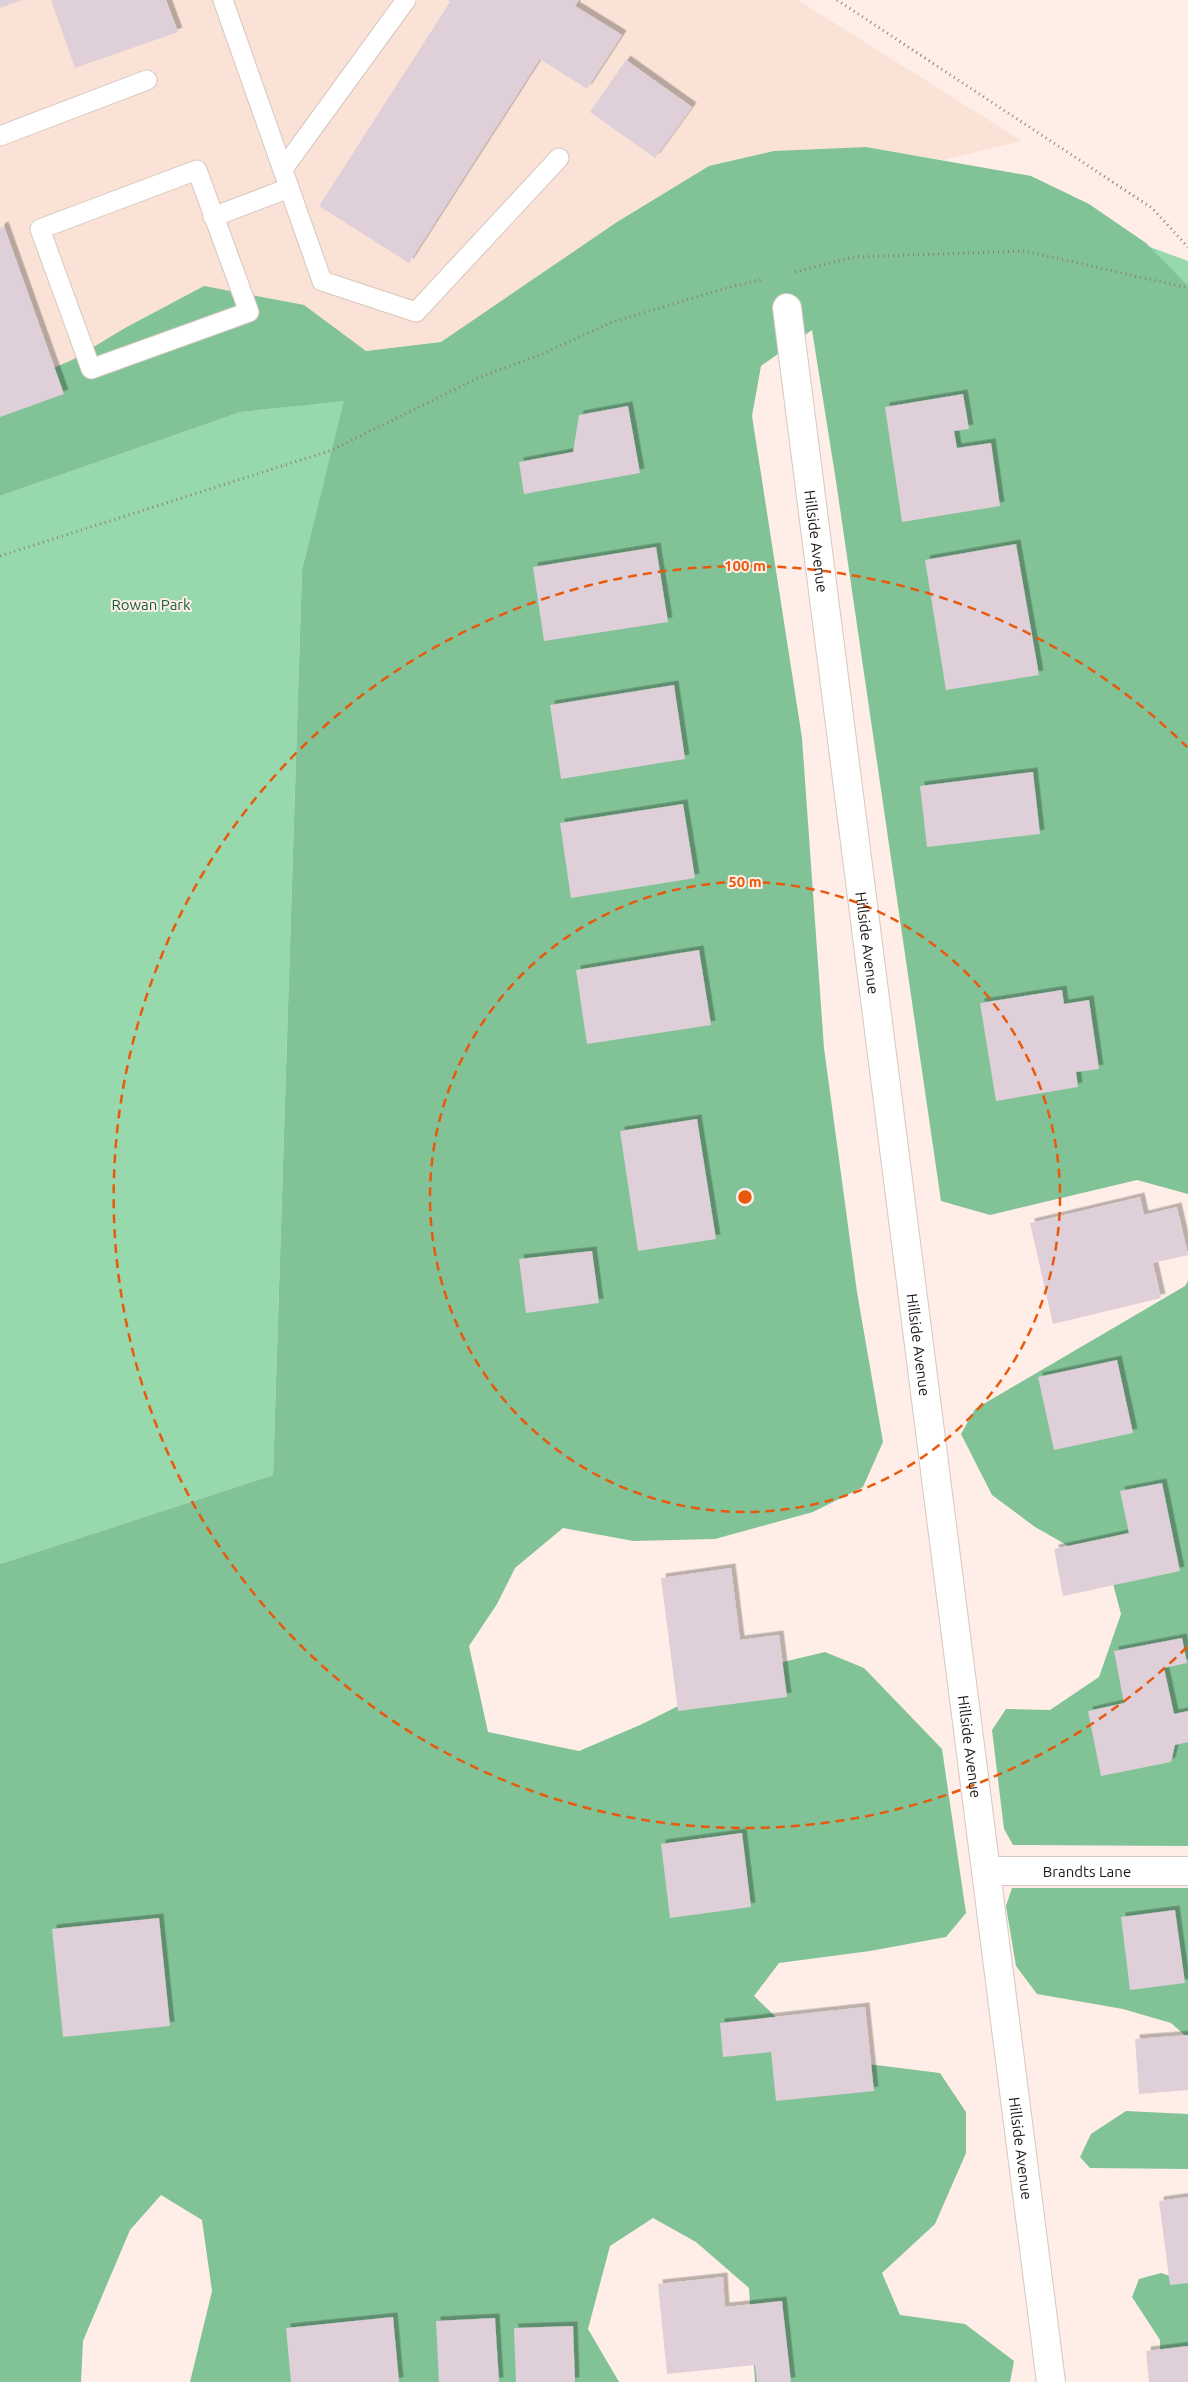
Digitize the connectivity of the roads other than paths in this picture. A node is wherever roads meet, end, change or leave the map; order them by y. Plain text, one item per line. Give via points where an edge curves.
1 (223, 0) edge
2 (406, 0) edge
3 (147, 80) dead end
4 (0, 136) edge
5 (559, 158) dead end
6 (283, 169) junction
7 (290, 188) junction
8 (213, 217) junction
9 (787, 308) dead end
10 (986, 1871) junction
11 (1188, 1871) edge
12 (1051, 2382) edge

1 - 6 lane
2 - 6 lane
3 - 4 lane
5 - 7 lane via 416,312 322,281
6 - 7 lane
7 - 8 lane
8 - 8 lane via 249,312 92,369 40,229 197,170
9 - 10 street, Hillside Avenue
10 - 11 street, Brandts Lane
10 - 12 street, Hillside Avenue

